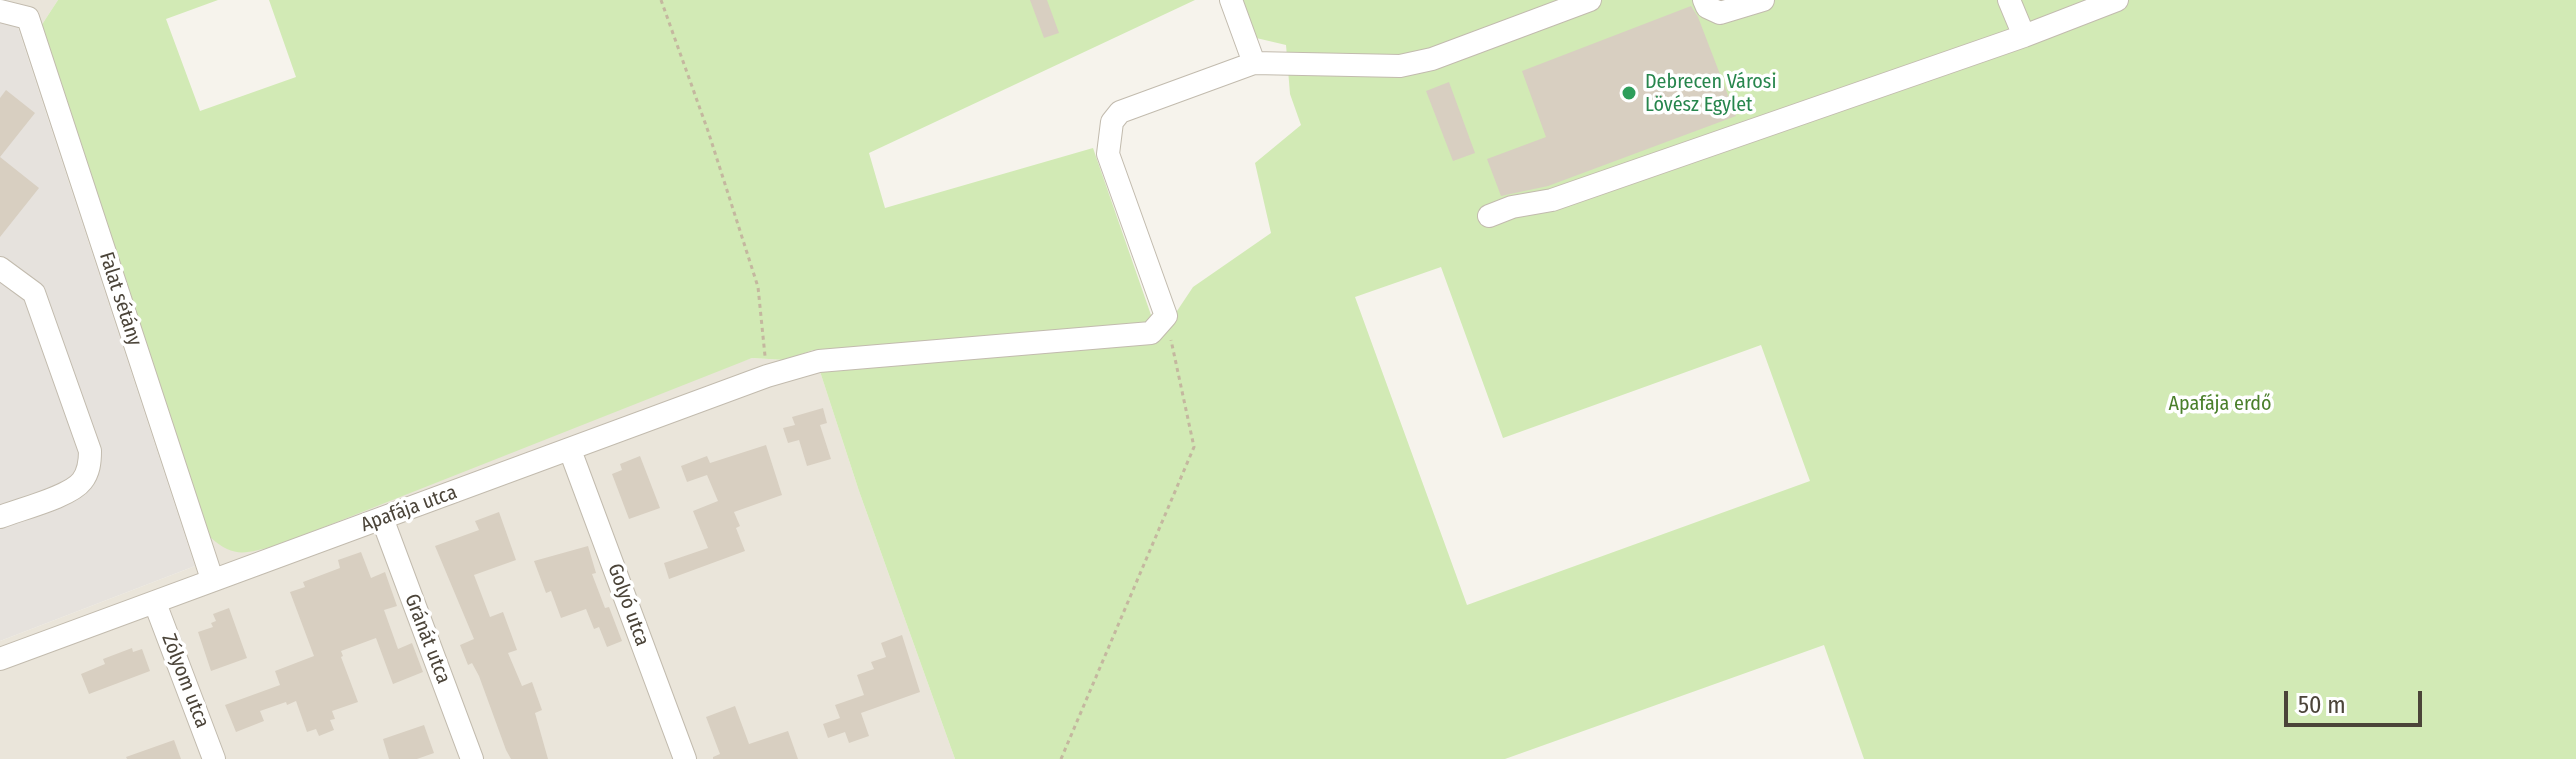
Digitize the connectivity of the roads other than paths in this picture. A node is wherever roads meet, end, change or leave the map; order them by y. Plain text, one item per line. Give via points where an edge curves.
1 (1231, 0) edge
2 (1590, 0) edge
3 (1704, 0) edge
4 (1763, 0) edge
5 (2009, 0) edge
6 (2117, 0) edge
7 (0, 11) edge
8 (2024, 36) junction
9 (1254, 63) junction
10 (1489, 216) dead end
11 (0, 268) edge
12 (570, 450) junction
13 (0, 517) edge
14 (382, 518) junction
15 (212, 579) junction
16 (155, 603) junction
17 (0, 659) edge
18 (214, 759) edge
19 (472, 759) edge
20 (685, 759) edge

1 - 9 street
2 - 9 street via 1400,66
3 - 4 street via 1720,13
5 - 8 street
6 - 8 street
7 - 15 street, Falat sétány via 28,18
8 - 10 street via 1552,200
9 - 12 street, Apafája utca via 1141,102 1112,122 1108,154 1166,316 1151,333 819,361
11 - 13 street via 34,293 90,451 81,483
12 - 14 street, Apafája utca
12 - 20 street, Golyó utca
14 - 15 street, Apafája utca
14 - 19 street, Gránát utca
15 - 16 street, Apafája utca
16 - 17 street, Apafája utca
16 - 18 street, Zólyom utca

